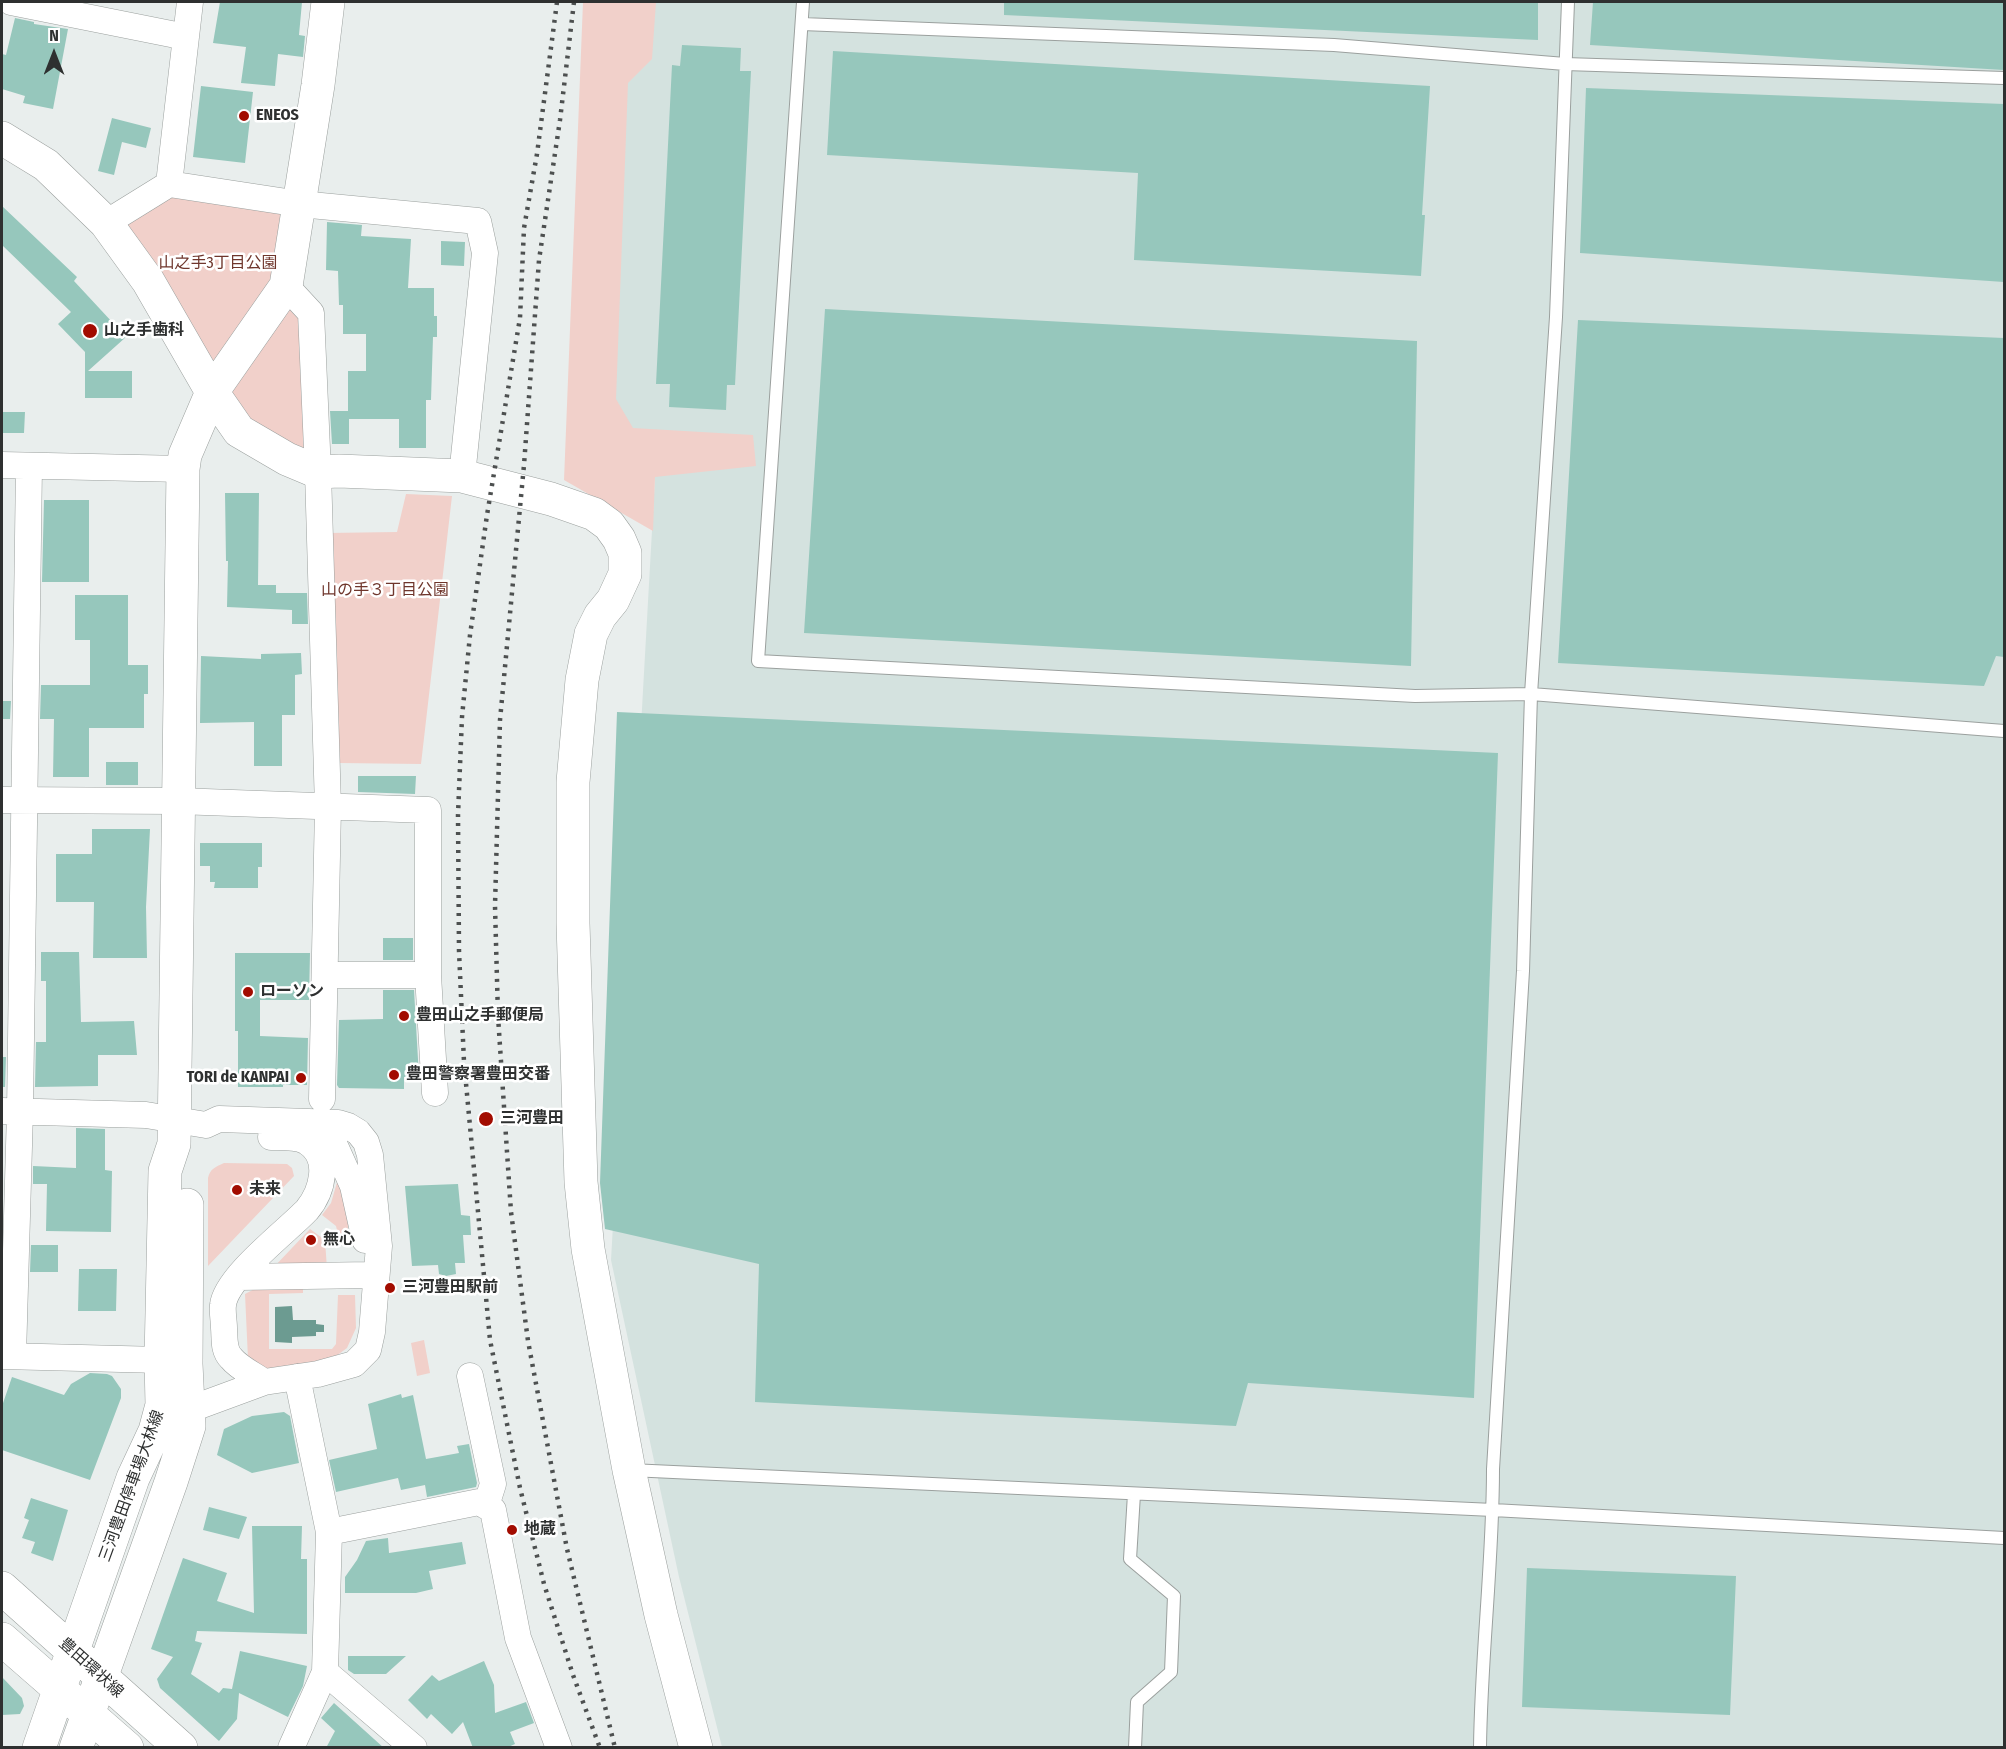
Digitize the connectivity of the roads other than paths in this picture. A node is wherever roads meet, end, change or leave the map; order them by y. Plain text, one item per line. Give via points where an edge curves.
1 (11, 2) edge
2 (190, 2) edge
3 (328, 2) edge
4 (803, 2) edge
5 (1568, 2) edge
6 (802, 24) junction
7 (186, 37) junction
8 (1565, 64) junction
9 (2004, 78) edge
10 (2, 138) edge
11 (169, 184) junction
12 (300, 204) junction
13 (106, 223) junction
14 (286, 286) junction
15 (212, 392) junction
16 (2, 465) edge
17 (29, 466) junction
18 (183, 469) junction
19 (318, 472) junction
20 (462, 476) junction
21 (1532, 694) junction
22 (2004, 731) edge
23 (13, 800) edge
24 (177, 801) junction
25 (328, 807) junction
26 (326, 975) junction
27 (428, 975) junction
28 (435, 1093) dead end
29 (322, 1099) dead end
30 (11, 1111) edge
31 (308, 1123) junction
32 (206, 1125) junction
33 (173, 1132) junction
34 (370, 1275) junction
35 (239, 1277) junction
36 (373, 1305) junction
37 (7, 1356) edge
38 (160, 1360) junction
39 (470, 1376) dead end
40 (297, 1377) junction
41 (264, 1382) junction
42 (188, 1410) junction
43 (629, 1470) junction
44 (1134, 1494) junction
45 (486, 1506) junction
46 (1493, 1510) junction
47 (329, 1532) junction
48 (2004, 1538) edge
49 (2, 1588) edge
50 (2, 1639) edge
51 (73, 1651) junction
52 (325, 1672) junction
53 (101, 1677) junction
54 (58, 1688) junction
55 (88, 1715) junction
56 (39, 1748) edge
57 (76, 1748) edge
58 (127, 1748) edge
59 (181, 1748) edge
60 (291, 1748) edge
61 (414, 1748) edge
62 (559, 1748) edge
63 (696, 1748) edge
64 (1134, 1748) edge
65 (1480, 1748) edge

1 - 7 street
2 - 7 street
3 - 12 street
4 - 6 lane
5 - 8 lane
6 - 8 lane via 1334,45
6 - 21 lane via 758,661 1415,696
7 - 11 street
8 - 9 lane
8 - 21 lane via 1556,316
10 - 13 street via 46,165
11 - 12 street
11 - 13 street
12 - 14 street
12 - 20 street via 478,221 485,253
13 - 15 street via 148,280
14 - 15 street
14 - 19 street via 311,313
15 - 18 street via 185,455
15 - 19 street via 239,431
16 - 17 street
17 - 18 street
17 - 23 street
18 - 24 street
19 - 20 street
19 - 25 street
20 - 43 street via 594,514 609,525 626,553 625,574 591,634 582,680 573,782 573,923 581,1182 588,1249
21 - 22 lane
21 - 46 lane via 1523,971
23 - 24 street
23 - 30 street
24 - 25 street
24 - 33 street
25 - 26 street
25 - 27 street via 428,810
26 - 27 street
26 - 29 street
27 - 28 street
30 - 33 street via 140,1114
30 - 37 street
31 - 32 street via 219,1119
31 - 34 street via 331,1137 353,1186
31 - 36 street via 348,1126 366,1142 379,1246
32 - 33 street
32 - 35 street via 215,1136 306,1140 322,1160 317,1196
33 - 38 street, 三河豊田停車場大林線 via 165,1171
33 - 42 street, 三河豊田停車場大林線 via 187,1171
34 - 35 street
34 - 36 street
35 - 41 street via 223,1303 225,1350 232,1360
36 - 40 street via 368,1350 354,1364
37 - 38 street
38 - 51 street, 三河豊田停車場大林線 via 162,1405 155,1431 133,1478
39 - 45 street via 493,1484
40 - 41 street
40 - 47 street
41 - 42 street
42 - 53 street, 三河豊田停車場大林線 via 189,1426 171,1482
43 - 44 lane
43 - 63 street
44 - 46 lane
44 - 64 lane via 1130,1559 1174,1596 1171,1672 1137,1702
45 - 47 street via 479,1502
45 - 62 street via 493,1510 518,1638
46 - 48 lane
46 - 65 lane
47 - 52 street
49 - 51 street, 豊田環状線
50 - 54 street
51 - 53 street, 豊田環状線
51 - 54 street, 三河豊田停車場大林線
52 - 60 street
52 - 61 street
53 - 55 street, 三河豊田停車場大林線
53 - 59 street, 豊田環状線
54 - 55 street
54 - 56 street, 三河豊田停車場大林線
55 - 57 street, 三河豊田停車場大林線
55 - 58 street

